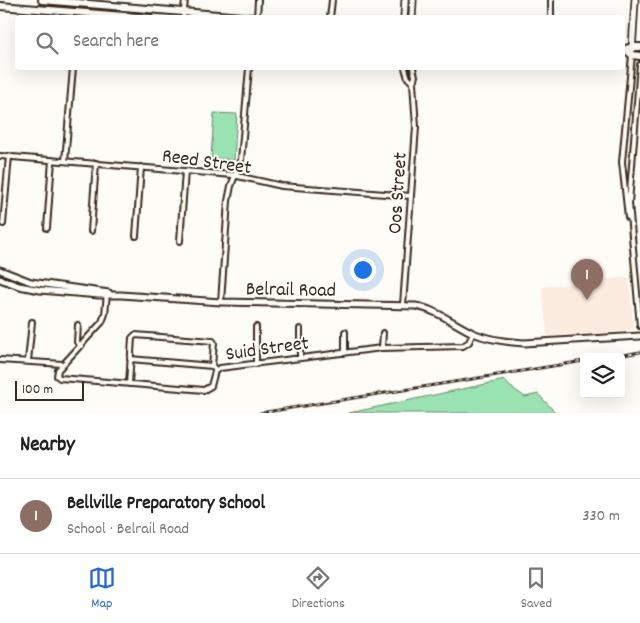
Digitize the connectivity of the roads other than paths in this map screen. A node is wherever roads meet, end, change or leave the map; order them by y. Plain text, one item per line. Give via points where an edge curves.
1 (42, 0) edge
2 (185, 0) edge
3 (258, 0) edge
4 (332, 0) edge
5 (405, 0) edge
6 (413, 0) edge
7 (636, 0) edge
8 (60, 1) edge
9 (553, 1) edge
10 (76, 3) junction
11 (0, 6) edge
12 (59, 10) junction
13 (76, 15) edge
14 (184, 15) edge
15 (257, 15) edge
16 (330, 15) edge
17 (404, 15) edge
18 (412, 15) edge
19 (551, 15) edge
20 (640, 48) edge
21 (627, 49) edge
22 (632, 55) junction
23 (640, 56) edge
24 (640, 65) edge
25 (73, 70) edge
26 (249, 70) edge
27 (406, 70) edge
28 (414, 70) edge
29 (413, 83) junction
30 (0, 156) edge
31 (8, 156) junction
32 (52, 160) junction
33 (65, 161) junction
34 (96, 164) junction
35 (141, 167) junction
36 (185, 171) junction
37 (236, 176) junction
38 (410, 196) junction
39 (3, 224) dead end
40 (47, 228) dead end
41 (91, 231) dead end
42 (631, 234) junction
43 (136, 236) dead end
44 (180, 241) dead end
45 (0, 270) edge
46 (0, 279) edge
47 (107, 294) junction
48 (221, 302) junction
49 (403, 305) junction
50 (32, 322) dead end
51 (78, 325) dead end
52 (640, 326) edge
53 (256, 327) dead end
54 (300, 329) dead end
55 (344, 332) dead end
56 (383, 333) dead end
57 (473, 333) junction
58 (640, 336) edge
59 (81, 346) junction
60 (382, 348) junction
61 (345, 352) junction
62 (300, 358) junction
63 (130, 359) junction
64 (0, 360) edge
65 (28, 361) junction
66 (63, 364) junction
67 (256, 364) junction
68 (212, 366) junction
69 (216, 370) junction
70 (129, 384) junction

1 - 8 main road
2 - 14 street
3 - 15 street
4 - 16 street
5 - 17 main road
6 - 18 main road
7 - 21 main road
8 - 10 main road
8 - 12 street
9 - 19 street
10 - 13 street
10 - 14 main road
11 - 12 main road
12 - 13 main road
20 - 21 main road
21 - 22 main road
22 - 23 main road
22 - 42 street via 622,162
24 - 42 street via 629,203
25 - 33 street
26 - 37 street via 242,154
27 - 29 street, Oos Street
28 - 29 street, Oos Street
29 - 38 street, Oos Street via 416,127
30 - 31 street, Reed Street
31 - 32 street, Reed Street
31 - 39 street
32 - 33 street, Reed Street
32 - 40 street
33 - 34 street, Reed Street
34 - 35 street, Reed Street
34 - 41 street
35 - 36 street, Reed Street
35 - 43 street
36 - 37 street, Reed Street
36 - 44 street
37 - 38 street, Reed Street via 282,186
37 - 48 street via 228,201
38 - 49 street, Oos Street
42 - 52 street
45 - 47 street, Belrail Road via 31,282
46 - 47 street, Belrail Road via 40,290
47 - 48 street, Belrail Road
47 - 59 street via 102,322
48 - 49 street, Belrail Road
49 - 57 street, Belrail Road via 428,309
50 - 65 street
51 - 59 street via 77,342
53 - 67 street
54 - 62 street
55 - 61 street
56 - 60 street
57 - 58 street, Belrail Road via 514,342
57 - 60 street, Suid Street via 463,346
59 - 66 street
60 - 61 street, Suid Street
61 - 62 street, Suid Street
62 - 67 street, Suid Street
63 - 68 street
63 - 68 street via 135,334 209,340 214,343
63 - 70 street
64 - 65 street
65 - 66 street
66 - 70 street, Suid Street via 57,372 62,379
67 - 69 street, Suid Street
68 - 69 street
69 - 70 street, Suid Street via 211,386 204,390

